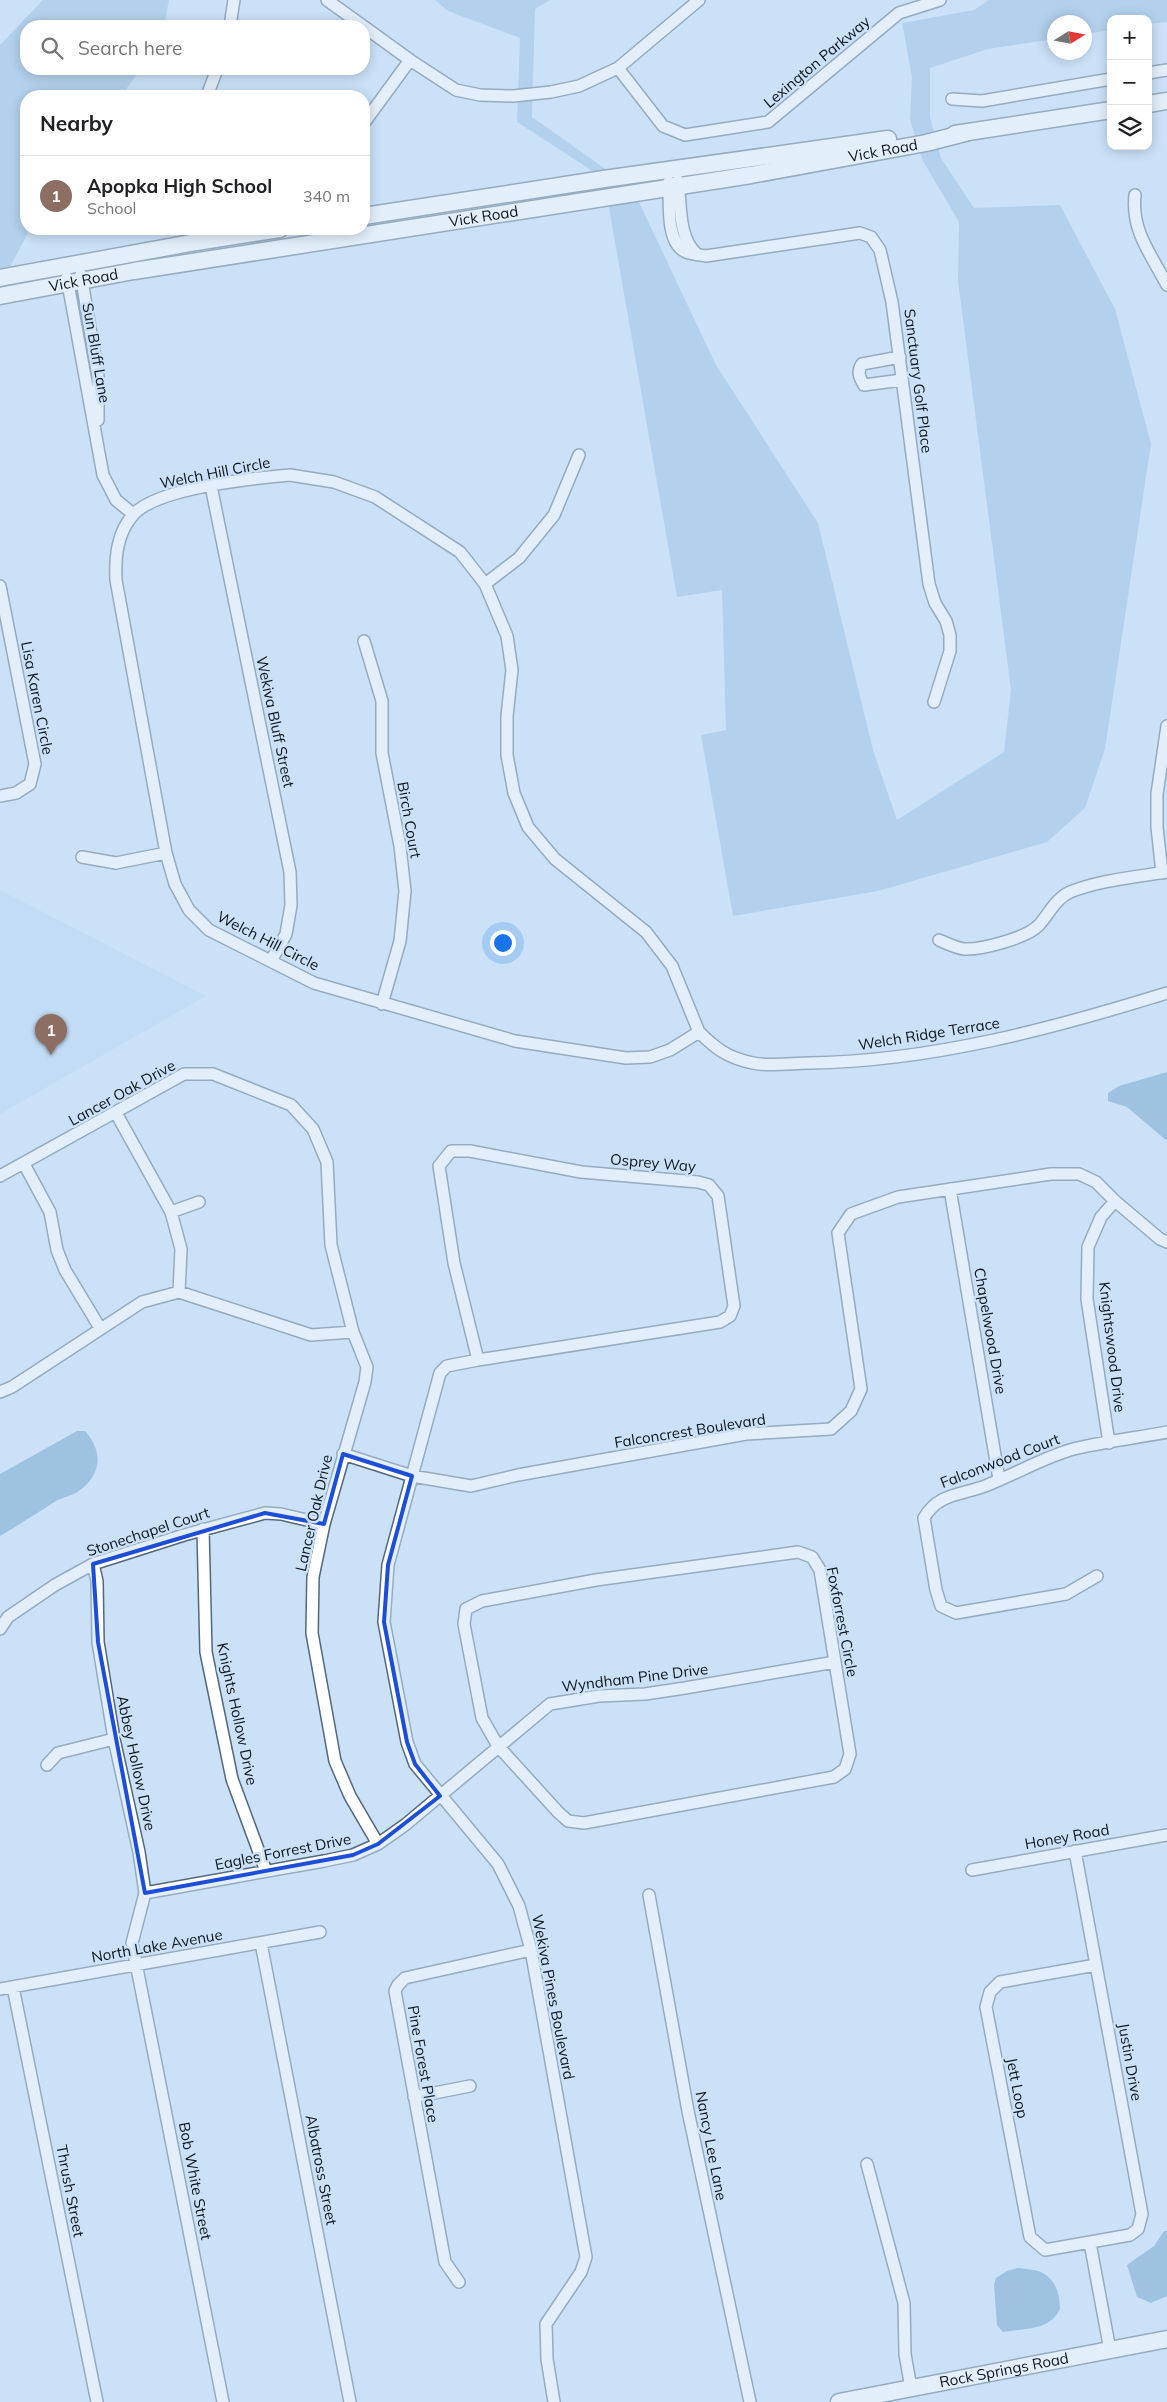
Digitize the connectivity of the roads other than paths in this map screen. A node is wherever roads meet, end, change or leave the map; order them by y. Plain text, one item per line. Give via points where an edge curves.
1 (234, 0) edge
2 (327, 0) edge
3 (699, 0) edge
4 (940, 0) edge
5 (231, 20) edge
6 (355, 20) edge
7 (370, 31) edge
8 (410, 60) junction
9 (618, 68) junction
10 (1167, 70) edge
11 (1152, 72) edge
12 (215, 75) edge
13 (1107, 80) edge
14 (209, 90) edge
15 (952, 99) dead end
16 (1167, 101) edge
17 (1152, 103) edge
18 (1107, 111) edge
19 (370, 114) edge
20 (965, 133) junction
21 (672, 169) junction
22 (674, 187) junction
23 (1135, 195) dead end
24 (370, 215) edge
25 (370, 231) edge
26 (685, 232) junction
27 (673, 234) junction
28 (252, 235) edge
29 (339, 235) edge
30 (697, 254) junction
31 (74, 273) junction
32 (0, 278) edge
33 (1167, 285) edge
34 (0, 296) edge
35 (900, 357) junction
36 (902, 380) junction
37 (578, 455) dead end
38 (211, 486) junction
39 (133, 514) junction
40 (485, 584) junction
41 (0, 586) edge
42 (364, 640) dead end
43 (934, 702) dead end
44 (1167, 726) edge
45 (0, 796) edge
46 (166, 853) junction
47 (82, 858) dead end
48 (1165, 872) edge
49 (939, 940) dead end
50 (271, 961) junction
51 (1167, 993) edge
52 (382, 1004) junction
53 (699, 1032) junction
54 (116, 1112) junction
55 (24, 1164) junction
56 (0, 1176) edge
57 (950, 1189) junction
58 (1115, 1201) junction
59 (199, 1202) dead end
60 (171, 1212) junction
61 (1167, 1242) edge
62 (179, 1292) junction
63 (100, 1328) junction
64 (353, 1332) junction
65 (478, 1360) junction
66 (0, 1392) edge
67 (427, 1418) joint
68 (1167, 1432) edge
69 (1109, 1443) junction
70 (343, 1454) junction
71 (412, 1476) junction
72 (999, 1478) junction
73 (324, 1524) junction
74 (203, 1529) junction
75 (93, 1564) junction
76 (1097, 1576) dead end
77 (0, 1629) edge
78 (835, 1662) junction
79 (114, 1739) junction
80 (498, 1746) junction
81 (47, 1765) dead end
82 (440, 1796) junction
83 (1167, 1835) edge
84 (378, 1844) junction
85 (1075, 1851) junction
86 (972, 1870) dead end
87 (266, 1871) junction
88 (145, 1893) junction
89 (649, 1895) dead end
90 (320, 1932) dead end
91 (261, 1943) junction
92 (532, 1950) junction
93 (138, 1965) junction
94 (1096, 1965) junction
95 (13, 1987) junction
96 (0, 1989) edge
97 (470, 2086) dead end
98 (414, 2097) junction
99 (868, 2164) dead end
100 (1090, 2243) junction
101 (459, 2282) dead end
102 (1167, 2339) edge
103 (1110, 2350) junction
104 (911, 2388) junction
105 (97, 2402) edge
106 (223, 2402) edge
107 (350, 2402) edge
108 (554, 2402) edge
109 (750, 2402) edge
110 (839, 2402) edge

1 - 5 street
2 - 6 street
3 - 9 street
4 - 9 street, Lexington Parkway via 899,13 768,122 684,135 663,126
7 - 8 street
8 - 9 street via 456,90 513,96 579,86
8 - 19 street
10 - 11 street
12 - 14 street
13 - 15 street via 982,101
16 - 17 street
18 - 20 street, Vick Road
20 - 21 street, Vick Road via 894,139
20 - 22 street, Vick Road via 926,143
21 - 22 street
21 - 24 street, Vick Road
22 - 25 street, Vick Road
22 - 26 street
22 - 27 street via 668,201
23 - 33 street via 1133,212 1136,225
26 - 27 street
26 - 30 street via 691,249
27 - 30 street, Sanctuary Golf Place via 678,246
28 - 31 street, Vick Road
29 - 31 street, Vick Road
30 - 35 street, Sanctuary Golf Place via 706,256 860,234 871,237 880,250
31 - 32 street, Vick Road
31 - 34 street, Vick Road
31 - 39 street, Sun Bluff Lane via 104,475 116,500
35 - 36 street, Sanctuary Golf Place
35 - 36 street via 862,364 859,369 864,385
36 - 43 street, Sanctuary Golf Place via 929,584 950,635 950,651
37 - 40 street via 554,515 519,558
38 - 39 street, Welch Hill Circle via 166,495
38 - 40 street, Welch Hill Circle via 290,475 334,482 375,497 460,552
38 - 50 street, Wekiva Bluff Street via 290,872 291,905 286,934
39 - 46 street, Welch Hill Circle via 115,553 116,580
40 - 53 street, Welch Hill Circle via 508,636 512,670 507,754 514,792 528,827 555,859 646,932 672,966
41 - 45 street, Lisa Karen Circle via 35,764 30,784 16,793
42 - 52 street, Birch Court via 382,701 382,754 405,890 400,941
44 - 48 street via 1157,794 1157,827
46 - 47 street via 116,863
46 - 50 street, Welch Hill Circle via 175,884 189,910 209,930
48 - 49 street via 1068,893 1028,935 1012,941 964,949
50 - 52 street, Welch Hill Circle via 314,982
51 - 53 street, Welch Ridge Terrace via 1062,1025 963,1047 839,1063 754,1064 718,1051
52 - 53 street, Welch Hill Circle via 515,1042 626,1058 657,1055
54 - 55 street, Lancer Oak Drive
54 - 60 street
54 - 64 street, Lancer Oak Drive via 184,1074 213,1074 291,1105 313,1129 327,1162 332,1245
55 - 56 street, Lancer Oak Drive
55 - 63 street via 50,1212 57,1250 65,1270
57 - 58 street, Falconcrest Boulevard via 1051,1174 1079,1174 1096,1182
57 - 71 street, Falconcrest Boulevard via 898,1197 851,1214 838,1233 861,1389 851,1411 831,1429 746,1434 471,1486
57 - 72 street, Chapelwood Drive
58 - 61 street, Falconcrest Boulevard
58 - 69 street, Knightswood Drive via 1101,1217 1088,1248 1087,1299
59 - 60 street
60 - 62 street via 181,1249
62 - 63 street via 142,1302
62 - 64 street via 311,1335
63 - 66 street
64 - 70 street, Lancer Oak Drive via 367,1367
65 - 65 street, Osprey Way via 720,1322 730,1316 734,1306 718,1196 709,1185 698,1182 581,1172 470,1151 451,1151 439,1166 454,1263
65 - 67 street, Osprey Way via 448,1366 440,1373
67 - 71 street, Wekiva Pines Boulevard
68 - 69 street, Falconwood Court
69 - 72 street, Falconwood Court via 1071,1450
70 - 71 street, Falconcrest Boulevard
70 - 73 street, Lancer Oak Drive
71 - 82 street, Wekiva Pines Boulevard via 388,1565 384,1622 407,1742 415,1764
72 - 76 street, Falconwood Court via 986,1486 944,1497 930,1508 924,1518 941,1606 956,1613 1066,1594
73 - 74 street, Stonechapel Court via 265,1513
73 - 84 street, Lancer Oak Drive via 313,1577 312,1633 335,1761 350,1796
74 - 75 street, Stonechapel Court
74 - 87 street, Knights Hollow Drive via 206,1652 232,1779
75 - 77 street, Stonechapel Court via 8,1616
75 - 79 street, Abbey Hollow Drive via 97,1581 98,1642
78 - 80 street, Wyndham Pine Drive via 645,1694 599,1696 550,1704
78 - 80 street, Foxforrest Circle via 850,1754 844,1770 834,1777 584,1823 568,1820 558,1812
78 - 80 street, Foxforrest Circle via 820,1570 812,1557 798,1552 596,1580 482,1601 466,1609 464,1624 482,1718
79 - 81 street via 58,1753
79 - 88 street, Abbey Hollow Drive
80 - 82 street, Wyndham Pine Drive
82 - 84 street, Eagles Forrest Drive
82 - 92 street, Wekiva Pines Boulevard via 498,1864 519,1906
83 - 85 street, Honey Road
84 - 87 street, Eagles Forrest Drive via 354,1855
85 - 86 street, Honey Road
85 - 94 street, Justin Drive
87 - 88 street, Eagles Forrest Drive
88 - 93 street, Abbey Hollow Drive via 132,1943
89 - 109 street, Nancy Lee Lane via 688,2112
90 - 91 street, North Lake Avenue
91 - 93 street, North Lake Avenue
91 - 107 street, Albatross Street
92 - 98 street, Pine Forest Place via 405,1978 398,1984 395,1991
92 - 108 street, Wekiva Pines Boulevard via 586,2258 581,2272 546,2324 546,2359
93 - 95 street, North Lake Avenue
93 - 106 street, Bob White Street
94 - 100 street, Justin Drive via 1142,2214 1138,2229 1130,2235
94 - 100 street, Jett Loop via 1000,1982 990,1992 986,2007 1030,2237 1045,2250
95 - 96 street, North Lake Avenue
95 - 105 street, Thrush Street
97 - 98 street
98 - 101 street, Pine Forest Place via 445,2262
99 - 104 street via 904,2303 905,2354
100 - 103 street
102 - 103 street, Rock Springs Road
103 - 104 street, Rock Springs Road
104 - 110 street, Rock Springs Road

